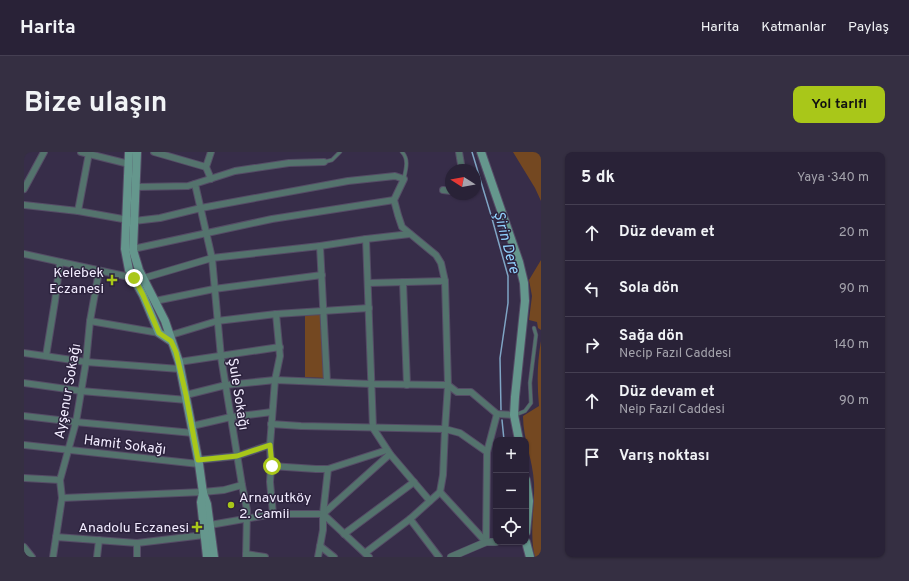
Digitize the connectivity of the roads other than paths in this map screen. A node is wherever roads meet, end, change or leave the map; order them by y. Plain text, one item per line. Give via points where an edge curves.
1 (44, 152) edge
2 (84, 152) edge
3 (129, 152) edge
4 (137, 152) edge
5 (154, 152) edge
6 (211, 152) edge
7 (340, 152) edge
8 (402, 152) edge
9 (459, 152) edge
10 (481, 152) edge
11 (324, 162) joint
12 (129, 164) junction
13 (461, 164) edge
14 (206, 167) junction
15 (212, 179) junction
16 (404, 179) junction
17 (195, 184) junction
18 (25, 185) edge
19 (136, 187) junction
20 (394, 200) junction
21 (24, 205) edge
22 (201, 208) junction
23 (78, 211) junction
24 (130, 220) junction
25 (207, 234) junction
26 (410, 234) junction
27 (366, 239) junction
28 (320, 246) junction
29 (133, 250) junction
30 (24, 255) edge
31 (212, 258) junction
32 (60, 262) junction
33 (99, 271) junction
34 (322, 275) junction
35 (134, 278) junction
36 (144, 278) junction
37 (445, 281) junction
38 (403, 282) junction
39 (368, 283) junction
40 (214, 289) junction
41 (155, 301) junction
42 (369, 308) junction
43 (324, 310) junction
44 (276, 314) junction
45 (90, 321) junction
46 (217, 321) junction
47 (534, 328) dead end
48 (159, 333) junction
49 (171, 338) junction
50 (280, 347) junction
51 (24, 353) edge
52 (46, 356) junction
53 (221, 357) junction
54 (86, 362) junction
55 (179, 366) junction
56 (275, 380) junction
57 (327, 382) junction
58 (24, 383) edge
59 (226, 384) junction
60 (371, 384) junction
61 (407, 385) junction
62 (448, 385) junction
63 (81, 391) junction
64 (186, 398) junction
65 (272, 412) junction
66 (497, 414) junction
67 (514, 415) junction
68 (24, 416) edge
69 (231, 417) junction
70 (76, 422) junction
71 (271, 424) junction
72 (373, 428) junction
73 (445, 429) junction
74 (193, 430) junction
75 (518, 437) edge
76 (24, 445) edge
77 (270, 445) junction
78 (69, 449) junction
79 (389, 452) junction
80 (487, 452) junction
81 (237, 456) junction
82 (199, 462) junction
83 (272, 466) junction
84 (328, 469) junction
85 (24, 478) edge
86 (60, 480) junction
87 (414, 482) junction
88 (242, 485) junction
89 (203, 492) junction
90 (440, 492) junction
91 (62, 498) junction
92 (430, 501) junction
93 (273, 514) junction
94 (323, 514) junction
95 (247, 518) junction
96 (410, 519) junction
97 (210, 525) junction
98 (344, 534) junction
99 (204, 535) junction
100 (56, 537) junction
101 (99, 540) junction
102 (486, 542) junction
103 (493, 542) edge
104 (137, 543) junction
105 (527, 545) edge
106 (320, 546) junction
107 (24, 547) edge
108 (367, 555) edge
109 (246, 556) edge
110 (32, 557) edge
111 (53, 557) edge
112 (97, 557) edge
113 (137, 557) edge
114 (207, 557) edge
115 (214, 557) edge
116 (265, 557) edge
117 (318, 557) edge
118 (334, 557) edge
119 (440, 557) edge
120 (451, 557) edge
121 (530, 557) edge

1 - 18 street
2 - 12 street
2 - 23 street
3 - 12 main road
4 - 19 main road
5 - 14 street
6 - 14 street
7 - 11 lane via 332,160
8 - 16 lane via 407,163
9 - 13 street
10 - 67 main road via 524,283 525,301
11 - 15 street via 289,163 235,171
12 - 24 main road
14 - 15 street
15 - 17 street
16 - 20 street
16 - 22 street via 395,176 348,182
17 - 19 street
17 - 22 street, Şule Sokağı
19 - 24 main road
20 - 25 street via 272,219
20 - 26 street via 402,227
21 - 23 street
22 - 24 street via 160,218
22 - 25 street, Şule Sokağı
23 - 24 street
24 - 29 main road
24 - 35 main road via 126,256
25 - 29 street
25 - 31 street, Şule Sokağı
26 - 27 street
26 - 37 street via 436,255 441,263
27 - 28 street
27 - 39 street
28 - 31 street
28 - 34 street
29 - 36 main road
30 - 32 street
31 - 36 street
31 - 40 street, Şule Sokağı
32 - 33 street
32 - 52 street
33 - 35 street
33 - 45 street, Ayşenur Sokağı
34 - 40 street
34 - 43 street
35 - 36 street
35 - 48 main road
36 - 41 main road
37 - 38 street
37 - 62 street
38 - 39 street
38 - 61 street
39 - 42 street
40 - 41 street
40 - 46 street, Şule Sokağı
41 - 49 main road
42 - 43 street
42 - 60 street
43 - 44 street
43 - 57 street
44 - 46 street
44 - 50 street
45 - 48 street
45 - 54 street, Ayşenur Sokağı
46 - 49 street
46 - 53 street, Şule Sokağı
47 - 67 lane via 536,335 530,383 531,403 525,411
48 - 49 main road
49 - 55 main road
50 - 53 street
50 - 56 street
51 - 52 street
52 - 54 street
53 - 55 street
53 - 59 street, Şule Sokağı
54 - 55 street
54 - 63 street, Ayşenur Sokağı
55 - 64 main road
56 - 57 street
56 - 59 street
56 - 65 street
57 - 60 street
58 - 63 street
59 - 64 street
59 - 69 street, Şule Sokağı
60 - 61 street
60 - 72 street
61 - 62 street
62 - 66 street via 458,392 471,392
62 - 73 street
63 - 64 street
63 - 70 street, Ayşenur Sokağı
64 - 74 main road
65 - 69 street
65 - 71 street
66 - 67 street
66 - 80 street
67 - 75 main road
68 - 70 street
69 - 74 street
69 - 81 street, Şule Sokağı
70 - 74 street
70 - 78 street, Ayşenur Sokağı
71 - 72 street
71 - 77 street
72 - 73 street
72 - 79 street
73 - 80 street via 460,433
73 - 90 street
74 - 82 main road
76 - 78 street, Hamit Sokağı
77 - 81 street, Hamit Sokağı
77 - 83 street
78 - 82 street, Hamit Sokağı
78 - 86 street, Ayşenur Sokağı
79 - 84 street
79 - 87 street
79 - 94 street
80 - 102 street
81 - 82 street, Hamit Sokağı
81 - 88 street, Şule Sokağı
82 - 89 main road
83 - 84 street
83 - 93 street via 270,482
84 - 94 street
85 - 86 street
86 - 91 street
87 - 92 street
87 - 98 street
88 - 89 street
88 - 95 street, Şule Sokağı via 248,510
89 - 91 street
89 - 97 main road via 207,500
89 - 99 main road via 201,502
90 - 92 street
90 - 102 street
91 - 100 street
92 - 96 street
93 - 94 street
93 - 95 street
94 - 98 street
94 - 106 street
95 - 97 street
95 - 109 street, Şule Sokağı
96 - 108 street
96 - 119 street
97 - 115 main road
98 - 108 street
99 - 104 street
99 - 114 main road
100 - 101 street
100 - 111 street
101 - 104 street
101 - 112 street
102 - 103 street
102 - 120 street
104 - 113 street
105 - 121 main road
106 - 117 street
106 - 118 street
107 - 110 street
109 - 116 street

